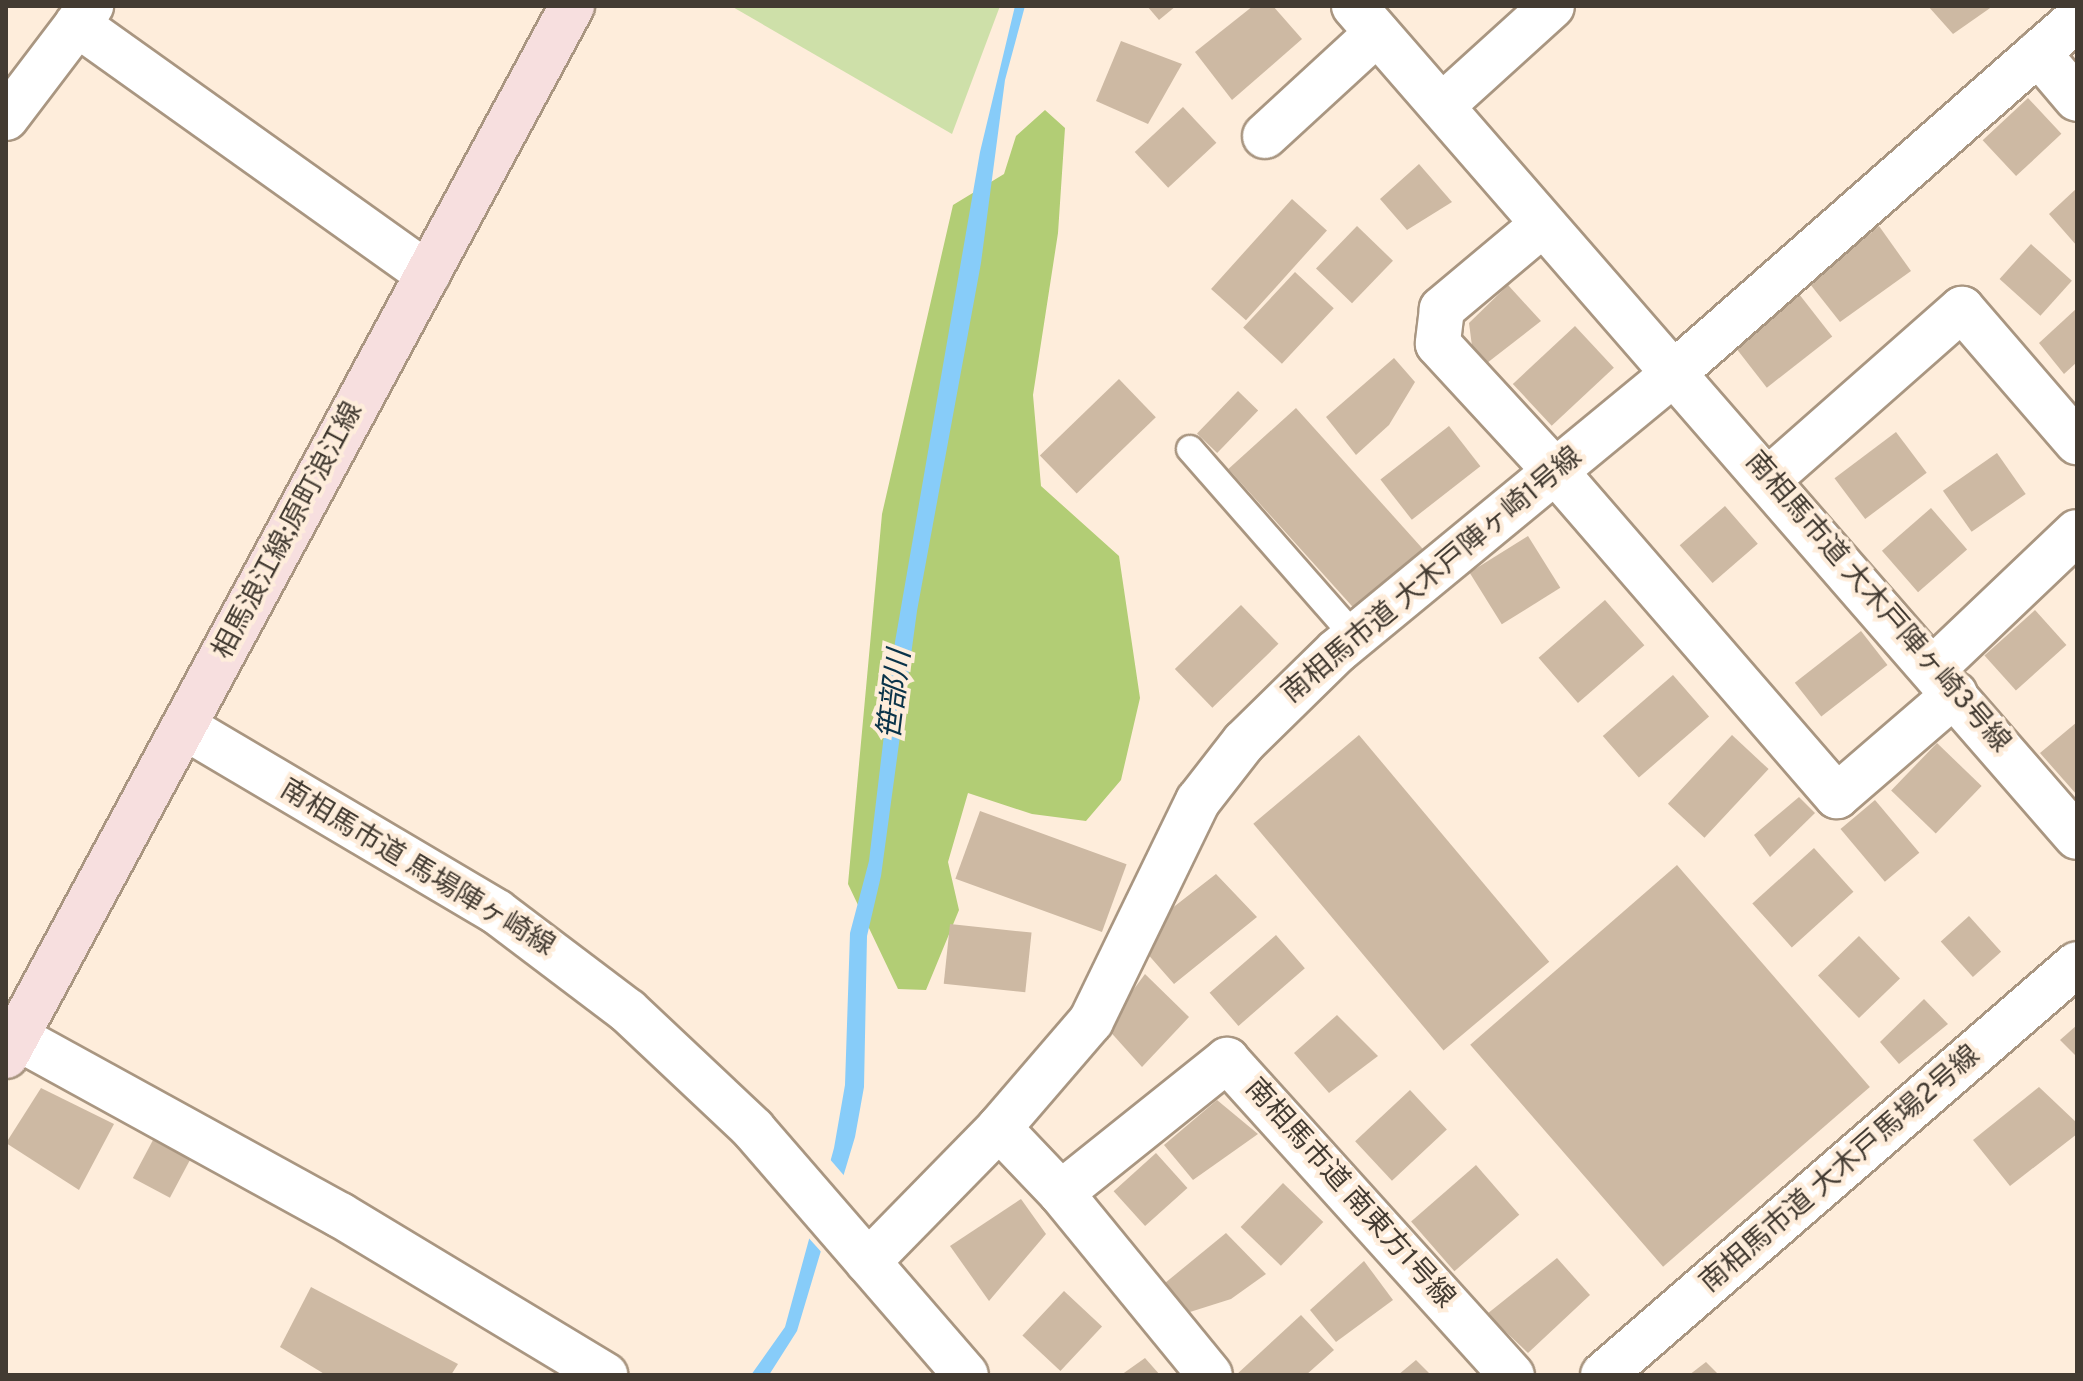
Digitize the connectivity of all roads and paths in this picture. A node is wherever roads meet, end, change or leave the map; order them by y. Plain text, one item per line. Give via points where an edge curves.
1 (572, 6) edge
2 (1552, 6) edge
3 (84, 15) edge
4 (1366, 19) edge
5 (2054, 27) edge
6 (2077, 99) edge
7 (1443, 105) junction
8 (6, 118) edge
9 (1265, 136) dead end
10 (1542, 225) junction
11 (428, 274) junction
12 (1675, 372) junction
13 (2077, 442) edge
14 (1190, 449) dead end
15 (1556, 472) junction
16 (1770, 478) junction
17 (2077, 532) edge
18 (1355, 637) junction
19 (1944, 681) junction
20 (186, 728) junction
21 (2077, 837) edge
22 (2077, 964) edge
23 (11, 1046) edge
24 (999, 1128) junction
25 (1061, 1193) junction
26 (857, 1250) junction
27 (605, 1375) edge
28 (966, 1375) edge
29 (1210, 1375) edge
30 (1512, 1375) edge
31 (1603, 1375) edge

1 - 11 main road, 相馬浪江線;原町浪江線
2 - 7 street
3 - 8 street
3 - 11 street
4 - 7 street, 南相馬市道 大木戸陣ヶ崎3号線
4 - 9 street
5 - 6 street
5 - 12 street, 南相馬市道 大木戸陣ヶ崎1号線
7 - 10 street, 南相馬市道 大木戸陣ヶ崎3号線
10 - 12 street, 南相馬市道 大木戸陣ヶ崎3号線
10 - 15 street via 1442,309 1438,344
11 - 20 main road, 相馬浪江線;原町浪江線
12 - 15 street, 南相馬市道 大木戸陣ヶ崎1号線
12 - 16 street, 南相馬市道 大木戸陣ヶ崎3号線
13 - 16 street via 1962,309
14 - 18 lane
15 - 18 street, 南相馬市道 大木戸陣ヶ崎1号線
15 - 19 street via 1837,796
16 - 19 street, 南相馬市道 大木戸陣ヶ崎3号線
17 - 19 street
18 - 24 street, 南相馬市道 大木戸陣ヶ崎1号線 via 1219,771 1164,866 1091,1021
19 - 21 street, 南相馬市道 大木戸陣ヶ崎3号線
20 - 23 main road, 相馬浪江線;原町浪江線
20 - 26 street, 南相馬市道 馬場陣ヶ崎線 via 497,912 565,960 693,1068
22 - 31 street, 南相馬市道 大木戸馬場2号線
23 - 27 street via 340,1215
24 - 25 street
24 - 26 street, 南相馬市道 大木戸陣ヶ崎1号線
25 - 29 street
25 - 30 street, 南相馬市道 南東方1号線 via 1227,1060
26 - 28 street, 南相馬市道 馬場陣ヶ崎線

